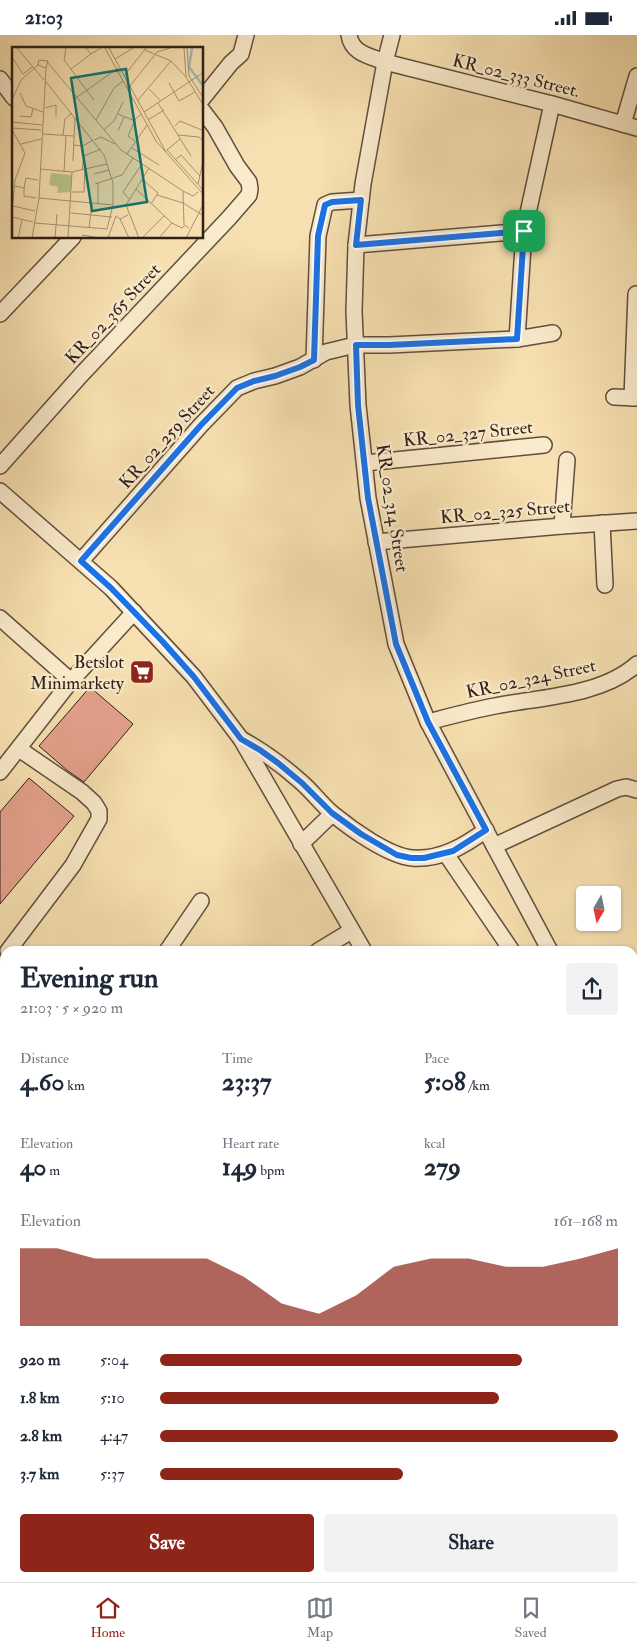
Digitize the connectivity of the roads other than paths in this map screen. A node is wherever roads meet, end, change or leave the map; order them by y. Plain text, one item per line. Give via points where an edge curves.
1 (246, 35) edge
2 (350, 35) edge
3 (392, 35) edge
4 (385, 62) junction
5 (637, 76) edge
6 (0, 79) edge
7 (12, 95) edge
8 (204, 97) edge
9 (552, 104) junction
10 (204, 113) edge
11 (630, 126) edge
12 (361, 200) junction
13 (524, 231) junction
14 (71, 239) edge
15 (356, 245) junction
16 (636, 294) dead end
17 (2, 306) edge
18 (553, 333) dead end
19 (517, 339) junction
20 (356, 345) junction
21 (314, 360) junction
22 (614, 397) dead end
23 (634, 398) edge
24 (544, 445) dead end
25 (567, 460) dead end
26 (365, 463) junction
27 (0, 466) edge
28 (0, 491) edge
29 (637, 521) edge
30 (602, 523) junction
31 (562, 526) junction
32 (376, 542) junction
33 (81, 561) junction
34 (605, 585) dead end
35 (134, 611) junction
36 (0, 618) edge
37 (637, 664) edge
38 (71, 681) junction
39 (428, 722) junction
40 (241, 739) junction
41 (19, 749) junction
42 (0, 771) edge
43 (637, 789) edge
44 (332, 813) junction
45 (486, 830) junction
46 (301, 844) junction
47 (494, 846) junction
48 (446, 854) junction
49 (201, 901) dead end
50 (351, 931) junction
51 (12, 946) edge
52 (170, 946) edge
53 (326, 946) edge
54 (361, 946) edge
55 (509, 946) edge
56 (547, 946) edge

1 - 8 street via 241,54
2 - 4 street, KR_02_333 Street. via 350,43 358,51
3 - 4 street, KR_02_314 Street
4 - 9 street, KR_02_333 Street.
4 - 12 street, KR_02_314 Street
5 - 11 street
6 - 7 street
9 - 11 street, KR_02_333 Street.
9 - 13 street
10 - 27 street, KR_02_365 Street via 249,182 249,195
12 - 15 street, KR_02_314 Street
12 - 21 street via 325,205 318,236
13 - 15 street
13 - 19 street
14 - 17 street
15 - 20 street, KR_02_314 Street
16 - 23 street
18 - 19 street, KR_02_259 Street
19 - 20 street, KR_02_259 Street
20 - 21 street, KR_02_259 Street via 326,352
20 - 26 street, KR_02_314 Street via 358,405
21 - 33 street, KR_02_259 Street via 237,388
22 - 23 street
24 - 26 street, KR_02_327 Street
25 - 31 street
26 - 32 street, KR_02_314 Street
28 - 33 street
29 - 30 street, KR_02_325 Street
30 - 31 street, KR_02_325 Street
30 - 34 street
31 - 32 street, KR_02_325 Street
32 - 39 street, KR_02_314 Street via 396,644
33 - 35 street
35 - 38 street
35 - 40 street via 194,677
36 - 38 street
37 - 39 street, KR_02_324 Street via 617,678 572,693 494,706
38 - 41 street
39 - 45 street, KR_02_314 Street
40 - 44 street via 278,763
40 - 46 street
41 - 42 street
41 - 51 street via 82,792 94,803 99,819 73,865
43 - 47 street via 617,789
44 - 46 street
44 - 48 street via 397,855 424,858
45 - 47 street, KR_02_314 Street
45 - 48 street
46 - 50 street
47 - 56 street, KR_02_314 Street
48 - 55 street
49 - 52 street
50 - 53 street
50 - 54 street

